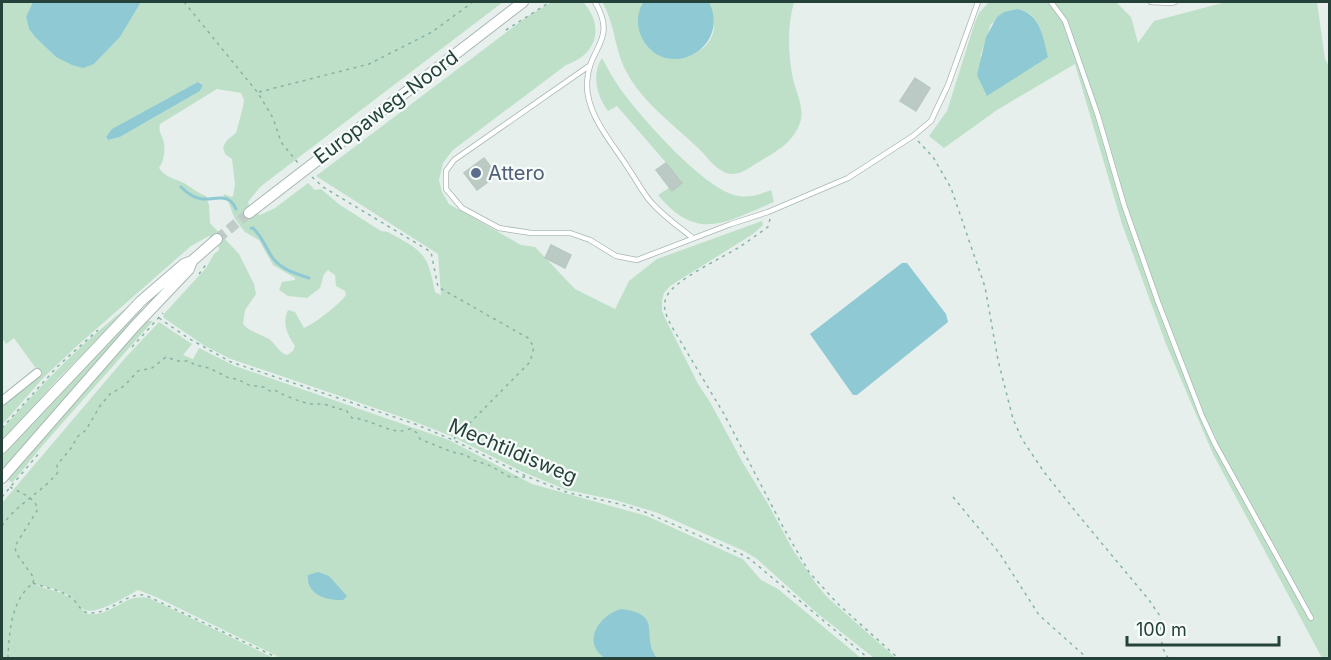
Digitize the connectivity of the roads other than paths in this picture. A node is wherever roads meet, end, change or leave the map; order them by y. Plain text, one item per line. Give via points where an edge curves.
1 (523, 2) edge
2 (594, 2) edge
3 (978, 2) edge
4 (1052, 2) edge
5 (1151, 2) edge
6 (1175, 2) edge
7 (589, 66) junction
8 (249, 213) tunnel mouth
9 (693, 238) junction
10 (217, 239) tunnel mouth
11 (192, 261) junction
12 (37, 373) dead end
13 (2, 401) edge
14 (2, 448) edge
15 (2, 478) edge
16 (1311, 618) dead end

1 - 8 street, Europaweg-Noord
2 - 7 lane via 604,30
3 - 9 lane via 931,121 913,136 848,178
4 - 16 lane via 1065,21 1135,238 1202,416
5 - 6 lane
7 - 9 lane via 588,100 603,131 651,202
7 - 9 lane via 454,160 447,171 446,189 462,208 500,228 570,233 616,256 637,260
10 - 11 street
11 - 14 street via 141,301
11 - 15 street via 189,269
12 - 13 street

